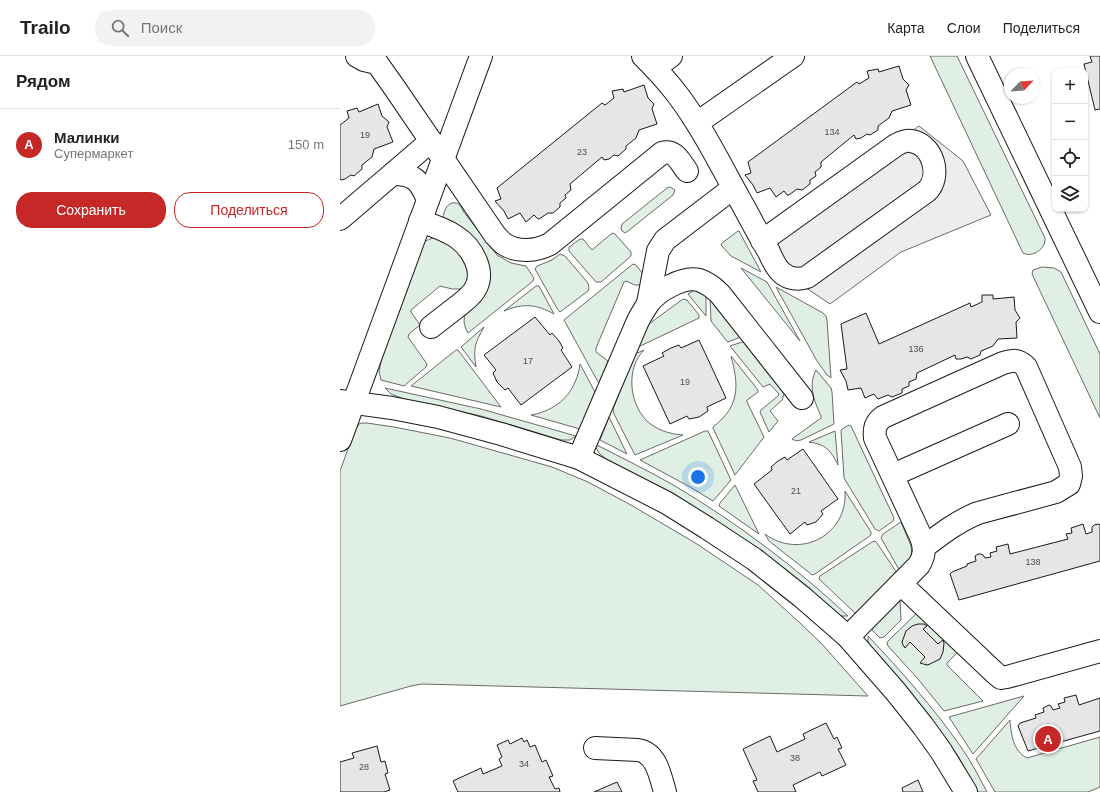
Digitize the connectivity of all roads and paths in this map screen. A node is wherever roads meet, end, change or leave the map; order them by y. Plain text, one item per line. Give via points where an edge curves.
1 (357, 56) edge
2 (481, 56) edge
3 (793, 56) edge
4 (978, 56) edge
5 (380, 60) edge
6 (656, 60) edge
7 (696, 123) junction
8 (431, 141) junction
9 (443, 159) junction
10 (687, 170) dead end
11 (393, 174) junction
12 (733, 188) junction
13 (428, 200) junction
14 (340, 219) edge
15 (420, 221) junction
16 (762, 240) junction
17 (648, 303) junction
18 (1100, 312) edge
19 (431, 327) dead end
20 (802, 398) dead end
21 (347, 401) edge
22 (1008, 424) dead end
23 (340, 440) edge
24 (579, 458) junction
25 (893, 475) junction
26 (924, 547) junction
27 (901, 584) junction
28 (848, 637) junction
29 (1100, 651) edge
30 (595, 748) dead end
31 (665, 792) edge
32 (966, 792) edge

1 - 5 street via 364,60
2 - 9 street
3 - 7 street
4 - 18 street
5 - 8 street via 394,87
6 - 7 street
7 - 12 street
8 - 9 street
8 - 11 street
9 - 10 street via 495,235 504,244 526,250 536,250 550,244 662,153 671,152
9 - 13 street
11 - 13 street via 408,175 416,179
11 - 14 street
12 - 16 street
12 - 17 street via 665,240 658,251
13 - 15 street
15 - 19 street via 456,236 473,256 480,271 478,284 472,294
15 - 21 street
16 - 16 street via 782,273 797,279 807,277 927,191 934,178 930,156 921,146 910,141 896,145
17 - 20 street via 664,289 683,281 698,280 710,285 720,294
17 - 24 street
21 - 23 street
21 - 24 street via 438,417
22 - 25 street
24 - 28 street via 667,503 754,559
25 - 26 street
25 - 26 street via 875,438 875,428 881,418 1003,363 1016,360 1022,362 1070,467 1069,484 1056,492 969,516
26 - 27 street via 920,565
27 - 28 street
27 - 29 street via 1001,678
28 - 32 street via 923,726
30 - 31 street via 638,750 647,754 656,763

